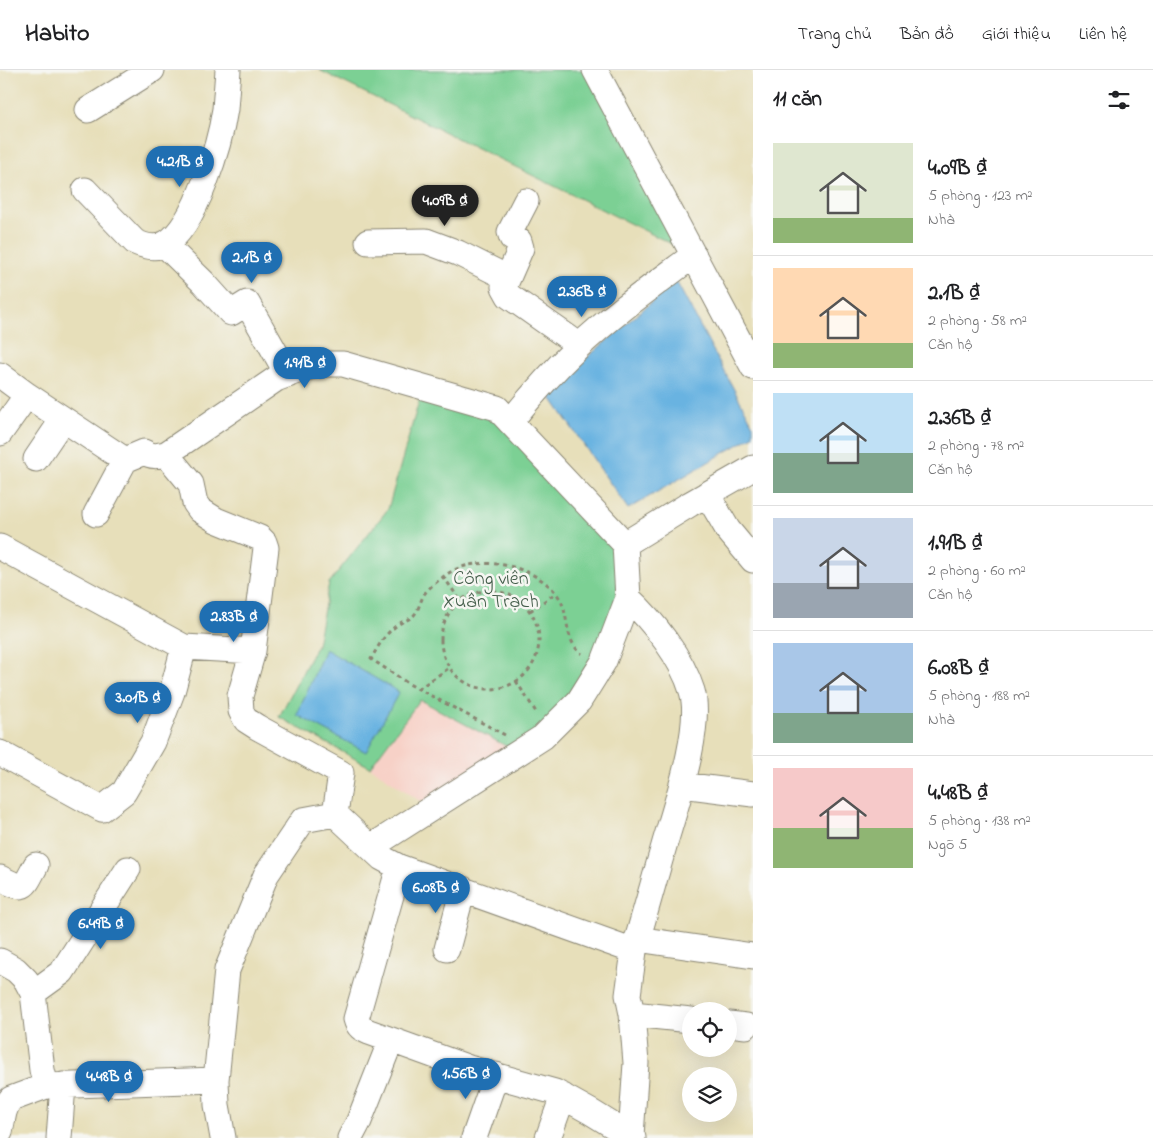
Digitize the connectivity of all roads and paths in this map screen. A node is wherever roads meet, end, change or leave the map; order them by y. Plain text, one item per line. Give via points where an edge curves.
1 (152, 70) edge
2 (228, 70) edge
3 (595, 70) edge
4 (88, 110) dead end
5 (85, 190) dead end
6 (526, 201) dead end
7 (368, 242) dead end
8 (164, 244) junction
9 (694, 256) junction
10 (508, 278) junction
11 (577, 348) junction
12 (753, 368) edge
13 (0, 375) edge
14 (288, 375) junction
15 (28, 395) junction
16 (63, 419) junction
17 (510, 422) junction
18 (0, 432) edge
19 (166, 454) junction
20 (36, 459) dead end
21 (125, 460) junction
22 (753, 468) edge
23 (707, 494) junction
24 (96, 514) dead end
25 (625, 544) junction
26 (0, 547) edge
27 (753, 560) edge
28 (443, 576) junction
29 (556, 593) junction
30 (628, 598) junction
31 (460, 600) junction
32 (530, 611) junction
33 (184, 647) junction
34 (253, 651) junction
35 (604, 661) junction
36 (449, 668) junction
37 (516, 681) junction
38 (418, 689) junction
39 (548, 732) junction
40 (528, 747) junction
41 (0, 753) edge
42 (682, 785) junction
43 (753, 794) edge
44 (335, 814) junction
45 (371, 848) junction
46 (36, 865) dead end
47 (399, 867) junction
48 (128, 869) dead end
49 (0, 878) edge
50 (464, 889) junction
51 (635, 945) junction
52 (447, 950) dead end
53 (753, 956) edge
54 (0, 961) edge
55 (33, 993) junction
56 (632, 1014) junction
57 (682, 1019) edge
58 (391, 1040) junction
59 (496, 1075) junction
60 (216, 1080) junction
61 (54, 1085) junction
62 (563, 1096) junction
63 (0, 1132) edge
64 (632, 1137) edge
65 (59, 1138) edge
66 (223, 1138) edge
67 (350, 1138) edge
68 (474, 1138) edge
69 (548, 1138) edge

1 - 4 street
2 - 8 street via 224,110 212,159 195,206 179,231
3 - 9 street
5 - 8 street via 136,242 144,246
6 - 10 street via 510,232 521,248
7 - 10 street via 426,241
8 - 14 street via 230,313 247,303
9 - 11 street
9 - 12 street
10 - 11 street via 504,287 509,296 569,338
11 - 17 street
13 - 15 street
14 - 17 street via 323,364 343,364 497,408
14 - 19 street via 255,392
15 - 16 street
15 - 18 street
16 - 20 street
16 - 21 street
17 - 25 street
19 - 21 street via 150,456 144,452
19 - 34 street via 191,484 200,510 264,542 266,548
21 - 24 street
22 - 23 street
23 - 25 street
23 - 27 street via 728,530
25 - 30 street
26 - 33 street
28 - 29 path via 475,563 504,564 538,578
28 - 31 path
28 - 38 path via 425,593 414,616 384,635 371,659
29 - 32 path
29 - 35 path via 564,609 570,642 581,653
30 - 35 street
30 - 42 street via 646,614 681,667 692,691 694,728
31 - 32 path via 481,590 498,591 513,596
31 - 36 path via 444,620 440,636 442,653
32 - 37 path via 539,635 539,651 533,666
33 - 34 street
33 - 41 street via 172,692 153,742 124,792 102,810
34 - 44 street via 240,696 246,720 341,773
35 - 39 street via 579,701
36 - 37 path via 460,680 475,687 492,690
36 - 38 path
37 - 39 path
38 - 40 path
39 - 40 street
40 - 45 street
42 - 43 street
42 - 51 street
44 - 45 street
44 - 60 street via 303,820 266,875 227,970
45 - 47 street
46 - 49 street via 22,887
47 - 50 street
47 - 58 street via 356,1019 361,1028
48 - 55 street via 62,972
50 - 51 street
50 - 52 street
51 - 53 street
51 - 56 street via 628,995
54 - 55 street via 16,970
55 - 61 street via 42,1070
56 - 57 street
56 - 64 street via 636,1063
58 - 59 street
58 - 67 street
59 - 62 street
59 - 68 street
60 - 61 street
60 - 66 street
61 - 63 street via 11,1099 4,1112
61 - 65 street
62 - 64 street
62 - 69 street

